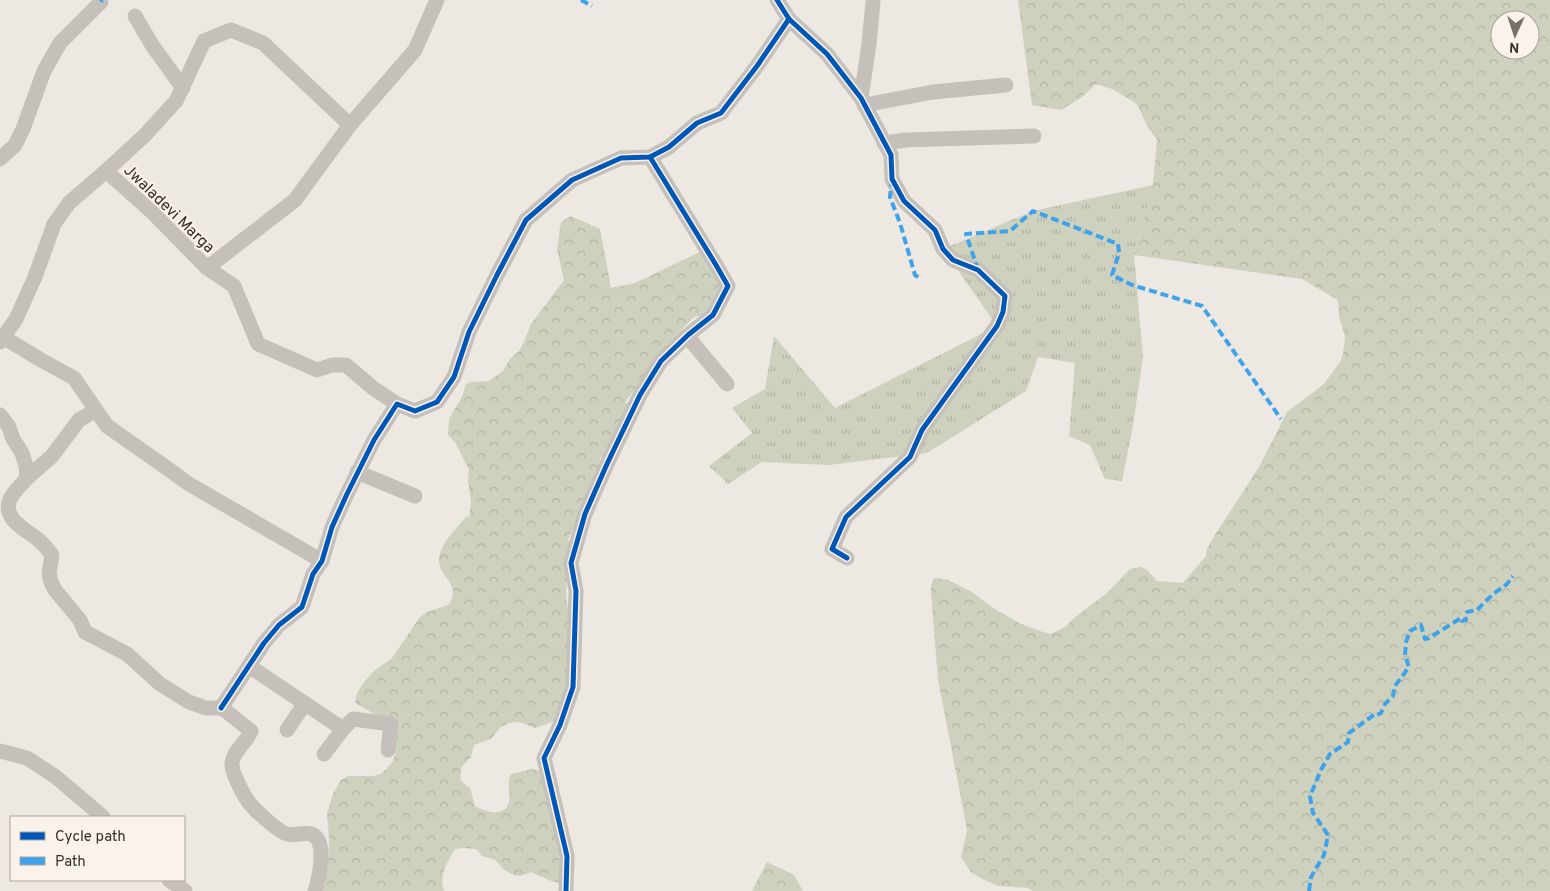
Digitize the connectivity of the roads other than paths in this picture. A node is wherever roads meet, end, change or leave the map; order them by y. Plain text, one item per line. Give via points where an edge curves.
1 (438, 0) edge
2 (777, 0) edge
3 (101, 2) dead end
4 (873, 2) dead end
5 (134, 16) dead end
6 (789, 19) junction
7 (1006, 85) dead end
8 (183, 88) junction
9 (863, 101) junction
10 (350, 125) junction
11 (1034, 136) dead end
12 (884, 143) junction
13 (650, 157) junction
14 (0, 159) edge
15 (106, 171) junction
16 (207, 268) junction
17 (687, 336) junction
18 (2, 339) edge
19 (727, 384) dead end
20 (397, 404) junction
21 (96, 410) junction
22 (0, 415) edge
23 (357, 472) junction
24 (27, 478) junction
25 (415, 496) dead end
26 (5, 504) edge
27 (846, 558) dead end
28 (322, 561) junction
29 (249, 666) junction
30 (305, 703) junction
31 (221, 708) junction
32 (343, 728) junction
33 (287, 730) dead end
34 (388, 750) dead end
35 (0, 751) edge
36 (324, 754) dead end
37 (102, 816) edge
38 (170, 881) edge
39 (185, 891) edge
40 (315, 891) edge
41 (566, 891) edge

1 - 10 street, Jwaladevi Marga via 415,50
2 - 6 street
3 - 14 street via 60,43 44,71 15,145
4 - 9 street
5 - 8 street
6 - 9 street via 827,54
6 - 13 street via 721,113 698,123
7 - 9 street
8 - 10 street via 204,41 231,30 263,43
8 - 15 street via 176,101 146,135
9 - 12 street
10 - 16 street, Jwaladevi Marga via 295,200
11 - 12 street
12 - 27 street via 891,155 892,179 904,201 935,230 943,249 953,260 978,270 1005,296 997,326 922,430 910,458 846,518 832,550
13 - 17 street via 728,286 713,315
13 - 20 street via 621,158 572,180 526,220 469,332 454,376 437,402 415,411
15 - 16 street, Jwaladevi Marga
15 - 18 street, Jwaladevi Marga via 69,203 54,224 35,277 16,319
16 - 20 street via 234,286 258,344 317,370 346,365
17 - 19 street
17 - 41 street via 660,361 640,395 585,514 571,562 576,591 574,687 544,758 567,856
18 - 21 street via 74,378
20 - 23 street
21 - 24 street via 79,420 52,456
21 - 28 street via 107,426 189,484
22 - 24 street via 22,453
23 - 25 street
23 - 28 street via 332,527
24 - 26 street
26 - 31 street via 22,529 41,542 52,555 51,582 80,620 85,632 127,654 160,684 189,702 206,708
28 - 29 street via 313,574 302,607 279,625
29 - 30 street
29 - 31 street
30 - 32 street
30 - 33 street
31 - 40 street via 251,731 232,768 252,806 282,832 312,834 317,838 321,865
32 - 34 street via 353,719 391,724
32 - 36 street
35 - 37 street via 27,758 49,772
38 - 39 street

